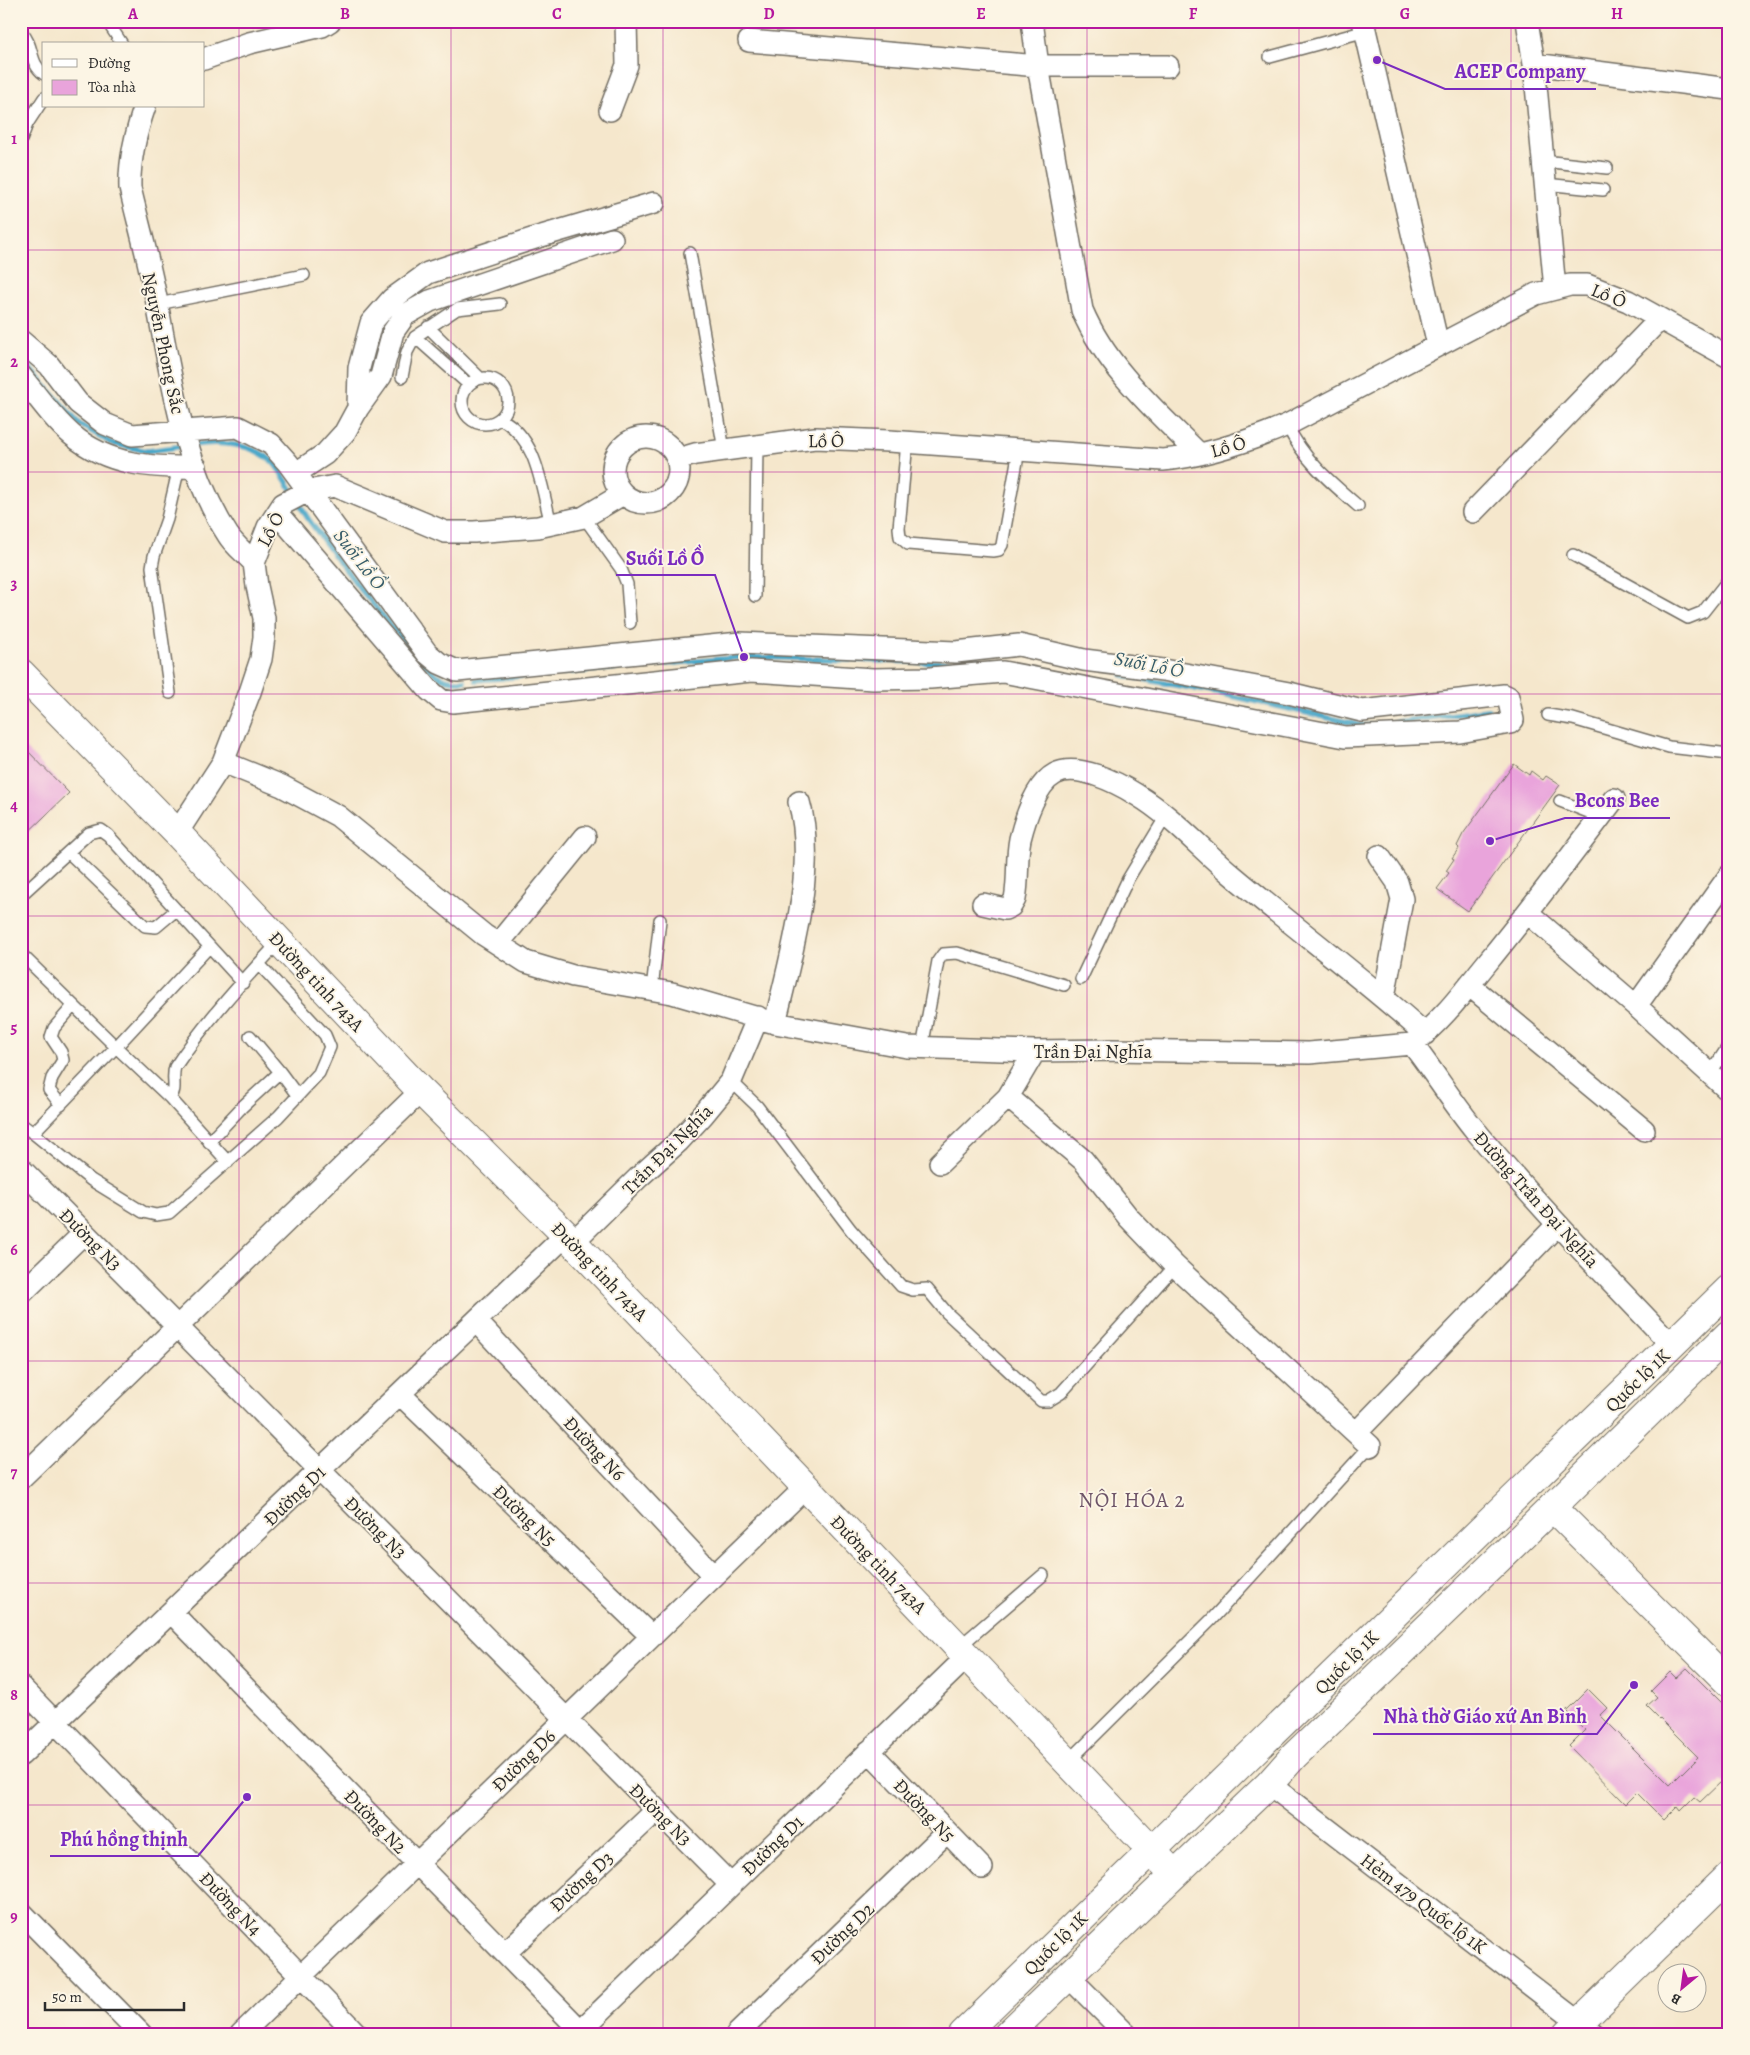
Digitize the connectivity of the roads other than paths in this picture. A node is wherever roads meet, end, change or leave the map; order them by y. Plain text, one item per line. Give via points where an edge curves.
1 (107, 21) edge
2 (330, 21) edge
3 (626, 21) edge
4 (1032, 21) edge
5 (1528, 21) edge
6 (1365, 26) edge
7 (21, 32) edge
8 (750, 41) dead end
9 (121, 42) edge
10 (1270, 57) dead end
11 (205, 59) edge
12 (1534, 64) junction
13 (1038, 66) junction
14 (1168, 66) dead end
15 (42, 72) edge
16 (1729, 89) edge
17 (42, 101) edge
18 (144, 108) edge
19 (610, 110) dead end
20 (21, 140) edge
21 (1543, 161) junction
22 (1608, 168) dead end
23 (1546, 184) junction
24 (1603, 190) dead end
25 (654, 203) dead end
26 (612, 239) dead end
27 (690, 254) dead end
28 (304, 275) dead end
29 (1555, 289) junction
30 (158, 304) junction
31 (500, 304) dead end
32 (1660, 319) junction
33 (428, 327) junction
34 (415, 337) junction
35 (21, 341) edge
36 (1438, 345) junction
37 (1729, 357) edge
38 (21, 376) edge
39 (402, 377) dead end
40 (480, 378) junction
41 (468, 384) junction
42 (62, 406) junction
43 (358, 408) junction
44 (501, 419) junction
45 (1287, 425) junction
46 (907, 442) junction
47 (757, 445) junction
48 (724, 450) junction
49 (1019, 450) junction
50 (187, 453) junction
51 (1199, 454) junction
52 (678, 459) junction
53 (296, 473) junction
54 (623, 494) junction
55 (292, 501) junction
56 (1358, 506) dead end
57 (1473, 512) dead end
58 (584, 517) junction
59 (551, 524) junction
60 (1573, 555) dead end
61 (254, 563) junction
62 (1729, 579) edge
63 (755, 596) dead end
64 (630, 623) dead end
65 (24, 681) edge
66 (1151, 684) junction
67 (170, 693) dead end
68 (1548, 716) dead end
69 (1729, 754) edge
70 (223, 762) junction
71 (1614, 799) dead end
72 (1560, 801) dead end
73 (799, 802) dead end
74 (1166, 816) junction
75 (1601, 817) junction
76 (177, 833) junction
77 (585, 836) dead end
78 (68, 852) junction
79 (1379, 856) dead end
80 (1729, 876) edge
81 (21, 895) edge
82 (983, 904) dead end
83 (175, 911) junction
84 (1528, 913) junction
85 (660, 920) dead end
86 (279, 942) junction
87 (498, 944) junction
88 (209, 947) junction
89 (21, 954) edge
90 (259, 964) junction
91 (1081, 978) dead end
92 (243, 983) junction
93 (1064, 985) dead end
94 (1469, 985) junction
95 (652, 989) junction
96 (1384, 997) junction
97 (73, 1006) junction
98 (1636, 1006) junction
99 (766, 1020) junction
100 (250, 1036) dead end
101 (1419, 1039) junction
102 (1729, 1045) edge
103 (116, 1048) junction
104 (922, 1048) junction
105 (1035, 1051) junction
106 (280, 1072) junction
107 (1710, 1074) junction
108 (731, 1081) junction
109 (421, 1091) junction
110 (1729, 1092) edge
111 (297, 1095) junction
112 (1008, 1096) junction
113 (170, 1098) junction
114 (61, 1105) junction
115 (21, 1124) edge
116 (1644, 1130) dead end
117 (33, 1133) junction
118 (209, 1142) junction
119 (228, 1162) junction
120 (940, 1163) dead end
121 (21, 1169) edge
122 (1557, 1226) junction
123 (84, 1232) junction
124 (570, 1239) junction
125 (1175, 1266) junction
126 (1729, 1289) edge
127 (21, 1294) edge
128 (476, 1321) junction
129 (178, 1327) junction
130 (1729, 1334) edge
131 (1672, 1345) junction
132 (400, 1394) junction
133 (1363, 1439) junction
134 (320, 1470) junction
135 (21, 1478) edge
136 (1528, 1484) junction
137 (806, 1487) junction
138 (1552, 1507) junction
139 (1043, 1575) dead end
140 (714, 1576) junction
141 (171, 1612) junction
142 (651, 1636) junction
143 (963, 1651) junction
144 (1729, 1683) edge
145 (21, 1687) edge
146 (566, 1719) junction
147 (56, 1722) junction
148 (869, 1751) junction
149 (21, 1755) edge
150 (1068, 1762) junction
151 (1269, 1784) junction
152 (657, 1810) junction
153 (947, 1832) junction
154 (1151, 1848) junction
155 (417, 1863) junction
156 (982, 1868) dead end
157 (1173, 1874) junction
158 (1729, 1876) edge
159 (731, 1885) junction
160 (21, 1912) edge
161 (505, 1953) junction
162 (301, 1976) junction
163 (1069, 1977) junction
164 (1580, 2030) edge
165 (579, 2032) edge
166 (141, 2034) edge
167 (241, 2034) edge
168 (357, 2034) edge
169 (737, 2034) edge
170 (963, 2034) edge
171 (1008, 2034) edge
172 (1126, 2034) edge

1 - 9 lane
2 - 11 street
3 - 19 street via 627,66
4 - 13 street
5 - 12 street
6 - 10 lane
6 - 36 street
7 - 15 lane via 30,42 32,61
8 - 13 street
12 - 16 street
12 - 21 street
13 - 14 street
13 - 51 street via 1082,310 1092,335 1140,394
17 - 20 lane
18 - 30 street, Nguyễn Phong Sắc via 130,170 130,188
21 - 22 lane
21 - 23 street
23 - 24 lane
23 - 29 street
25 - 43 street via 428,273 392,299 371,323 359,368
26 - 43 street via 430,301 406,315 393,332 381,376
27 - 48 lane
28 - 30 lane
29 - 32 street, Lồ Ô via 1587,285 1628,301
29 - 36 street, Lồ Ô via 1536,294
30 - 50 street, Nguyễn Phong Sắc
31 - 33 lane via 457,309
32 - 37 street, Lồ Ô
32 - 57 street
33 - 34 lane
33 - 40 lane
34 - 39 lane via 407,352
34 - 41 lane
35 - 42 street via 49,365
36 - 45 street, Lồ Ô
38 - 42 street
40 - 41 lane
40 - 44 lane via 492,378 503,385 508,396 508,408
41 - 44 lane via 462,394 462,406 468,417 478,424 490,424
42 - 50 street via 132,435 156,435
42 - 50 street via 72,435 101,453 131,465 159,468
43 - 53 street via 345,432 325,454
44 - 59 lane via 521,433 530,448
45 - 51 street, Lồ Ô via 1253,439
45 - 56 lane via 1315,469
46 - 47 street, Lồ Ô via 815,438
46 - 49 street, Lồ Ô
46 - 49 lane via 900,536 908,544 994,551 1002,545
47 - 48 street, Lồ Ô
47 - 63 lane
48 - 52 street, Lồ Ô
49 - 51 street, Lồ Ô via 1162,460
50 - 53 street via 238,427 271,444
50 - 61 street, Nguyễn Phong Sắc via 228,536
50 - 67 lane via 152,568
52 - 54 street via 679,477 668,496 647,504
52 - 54 street via 670,446 651,436 629,440 615,457 613,468 614,479
53 - 55 street
54 - 58 street
55 - 59 street via 334,486 445,532
55 - 61 street, Lồ Ô via 260,544
55 - 66 street via 426,652 439,663 457,671 740,643 956,652 1019,645 1084,660
55 - 66 street via 429,690 447,701 751,671 873,679 1003,672
58 - 59 street
58 - 64 lane via 620,568 627,584
60 - 62 lane via 1688,618 1703,612
61 - 70 street, Lồ Ô via 264,618 261,659
65 - 76 main road, Đường tỉnh 743A
66 - 66 street via 1289,693 1362,711 1504,695 1512,707 1513,720 1460,732 1345,737
68 - 69 lane via 1572,719 1669,747
70 - 76 street, Lồ Ô
70 - 87 street via 282,786 338,816 421,886
71 - 75 street
72 - 75 lane
73 - 99 street via 807,842 804,869 790,958
74 - 82 street, Đường Trần Đại Nghĩa via 1137,794 1106,779 1070,770 1056,773 1044,784 1020,839 1015,899 1005,910
74 - 91 lane via 1128,879
74 - 96 street, Đường Trần Đại Nghĩa via 1232,875
75 - 84 street
76 - 86 main road, Đường tỉnh 743A
77 - 87 street
78 - 81 lane
78 - 83 lane via 146,926 156,927
78 - 83 lane via 89,833 101,830
79 - 96 street via 1397,882 1402,899
80 - 98 street
83 - 88 lane
84 - 94 street
84 - 98 street
85 - 95 lane
86 - 90 lane
86 - 109 main road, Đường tỉnh 743A
87 - 95 street via 526,962 573,976
88 - 92 lane
88 - 103 lane
89 - 97 lane
90 - 92 lane
90 - 111 lane via 325,1035 330,1047 319,1073
92 - 113 lane via 199,1030 175,1068 175,1089
93 - 104 lane via 956,953 943,954 938,961
94 - 101 street
94 - 116 street
95 - 99 street
96 - 101 street, Đường Trần Đại Nghĩa
97 - 103 lane
97 - 114 lane via 54,1028 51,1038 63,1060 49,1090
98 - 107 street
99 - 104 street, Trần Đại Nghĩa via 854,1039
99 - 108 street, Trần Đại Nghĩa
100 - 106 lane
101 - 105 street, Trần Đại Nghĩa via 1309,1054
101 - 122 street, Đường Trần Đại Nghĩa via 1474,1129
102 - 107 lane
103 - 113 lane
103 - 114 lane
104 - 105 street, Trần Đại Nghĩa
105 - 112 street
106 - 111 lane
106 - 118 lane
107 - 110 street
108 - 124 street, Trần Đại Nghĩa via 678,1142
108 - 125 lane via 757,1106 851,1230 902,1286 913,1290 927,1289 947,1313 1042,1401 1061,1393
109 - 124 main road, Đường tỉnh 743A
109 - 129 street
111 - 119 lane via 278,1117
112 - 120 street
112 - 125 street via 1083,1160 1129,1218
113 - 118 lane
114 - 117 lane
115 - 117 lane
117 - 119 lane via 91,1180 142,1212 156,1215 169,1213
118 - 119 lane
121 - 123 street, Đường N3
122 - 131 street, Đường Trần Đại Nghĩa
122 - 133 street
123 - 127 street
123 - 129 street, Đường N3
124 - 128 street, Đường D1
124 - 137 main road, Đường tỉnh 743A
125 - 133 street
126 - 131 main road, Quốc lộ 1K
128 - 132 street, Đường D1
128 - 140 street, Đường N6
129 - 134 street, Đường N3
129 - 135 street
130 - 138 main road, Quốc lộ 1K
131 - 136 main road, Quốc lộ 1K
132 - 134 street, Đường D1
132 - 142 street, Đường N5
133 - 150 lane via 1212,1619
134 - 141 street, Đường D1
134 - 146 street, Đường N3
136 - 138 main road
136 - 154 main road, Quốc lộ 1K via 1271,1736
137 - 140 street, Đường D6
137 - 143 main road, Đường tỉnh 743A
138 - 144 main road
138 - 151 main road, Quốc lộ 1K via 1294,1756
139 - 143 lane
140 - 142 street, Đường D6
141 - 147 street, Đường D1
141 - 155 street, Đường N2
142 - 146 street, Đường D6
143 - 148 street, Đường D1
143 - 150 main road, Đường tỉnh 743A
145 - 147 street, Đường N4
146 - 152 street, Đường N3
146 - 155 street, Đường D6
147 - 149 street, Đường D1
147 - 162 street, Đường N4
148 - 153 street, Đường N5
148 - 159 street, Đường D1
150 - 154 main road, Đường tỉnh 743A
151 - 157 main road, Quốc lộ 1K
151 - 164 street, Hẻm 479 Quốc lộ 1K
152 - 159 street, Đường N3
152 - 161 street, Đường D3
153 - 156 street, Đường N5
153 - 169 street, Đường D2
154 - 157 main road, Đường tỉnh 743A
154 - 170 main road, Quốc lộ 1K
155 - 161 street, Đường N2
155 - 162 street, Đường D6
157 - 163 main road, Quốc lộ 1K
158 - 164 main road
159 - 165 street, Đường D1
160 - 166 street
161 - 165 street, Đường N2
162 - 167 street, Đường D6
162 - 168 street, Đường N4
163 - 171 main road, Quốc lộ 1K
163 - 172 street

